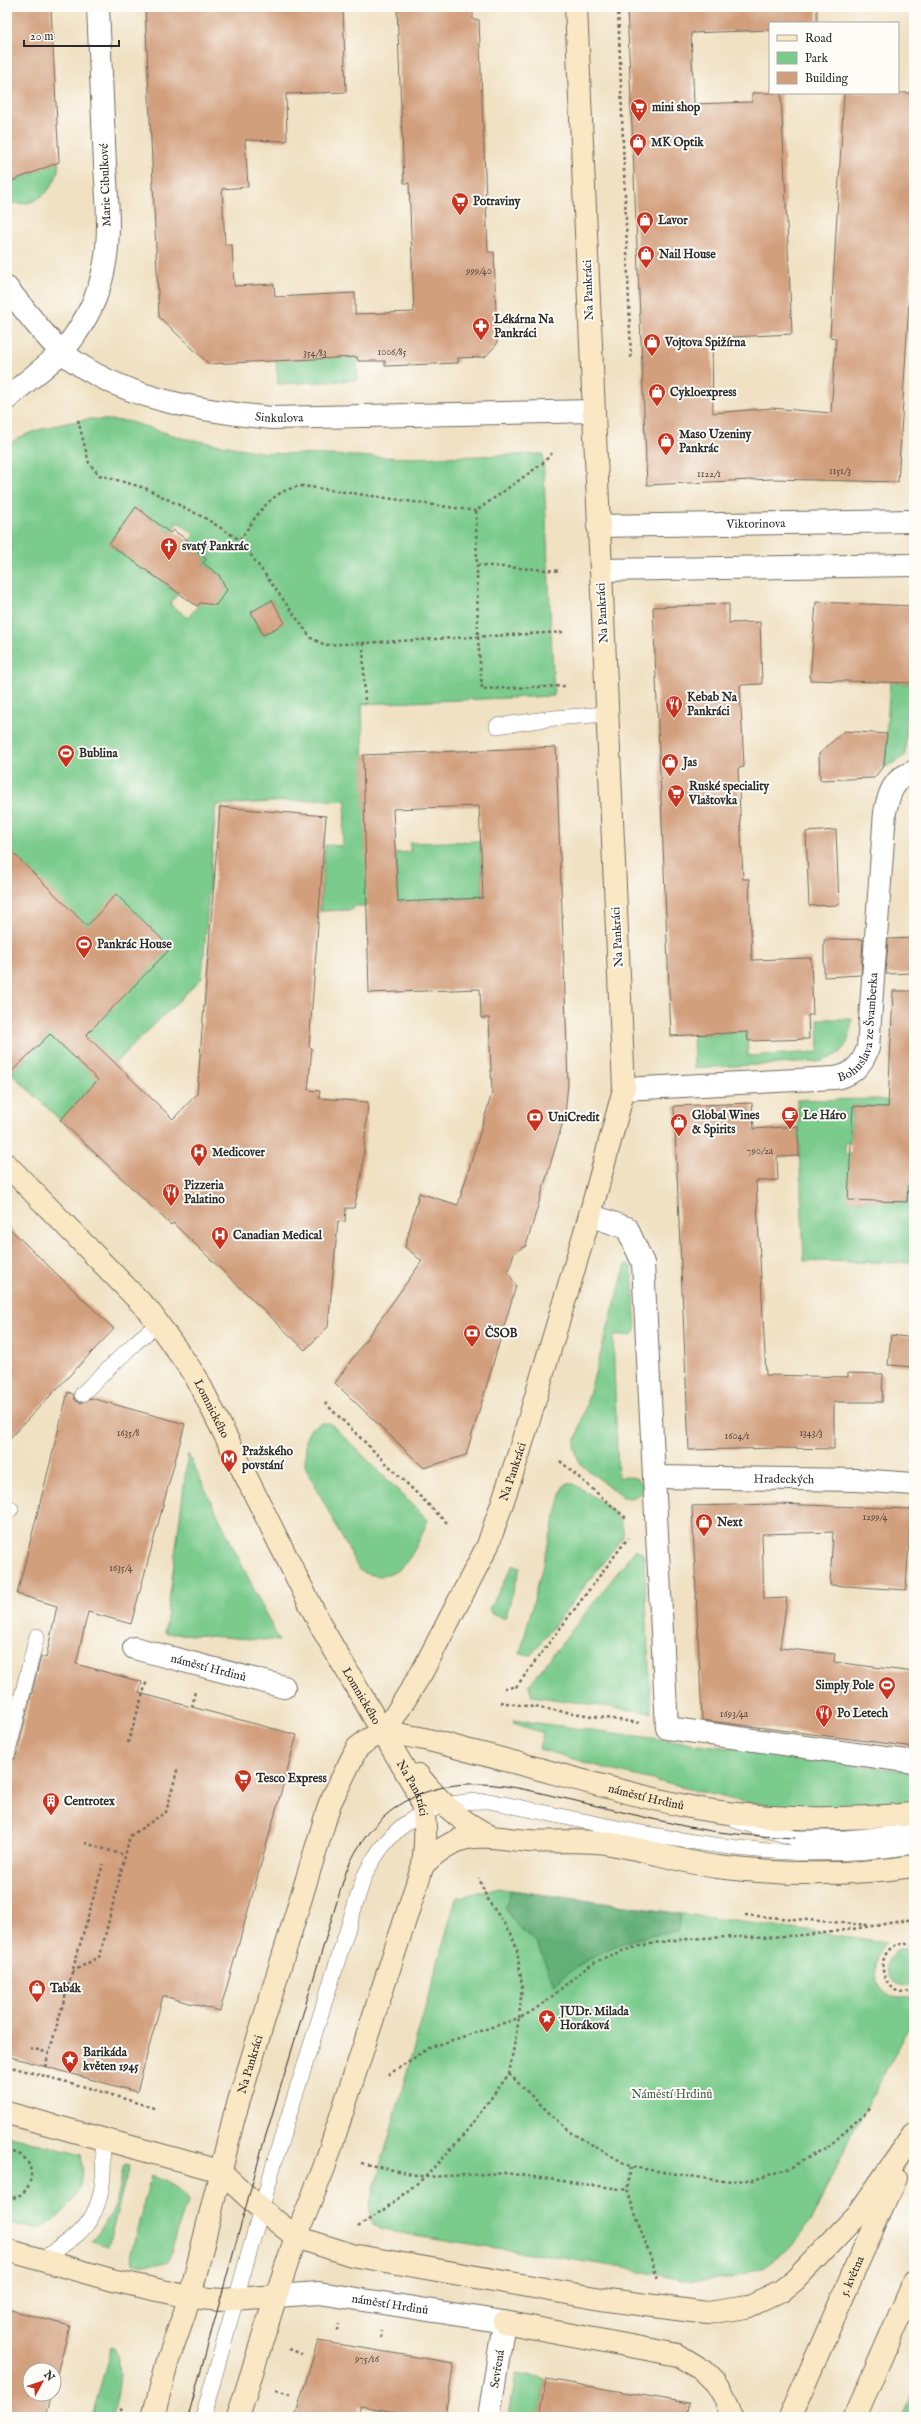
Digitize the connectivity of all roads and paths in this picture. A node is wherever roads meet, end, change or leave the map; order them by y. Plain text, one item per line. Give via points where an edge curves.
1 (98, 7) edge
2 (576, 7) edge
3 (618, 7) edge
4 (7, 288) edge
5 (62, 352) junction
6 (631, 358) dead end
7 (7, 399) edge
8 (593, 411) junction
9 (78, 420) dead end
10 (554, 451) dead end
11 (476, 511) junction
12 (914, 521) edge
13 (598, 526) junction
14 (240, 540) junction
15 (477, 565) junction
16 (914, 565) edge
17 (561, 570) dead end
18 (600, 570) junction
19 (564, 632) dead end
20 (478, 638) junction
21 (363, 643) junction
22 (566, 686) dead end
23 (365, 704) dead end
24 (607, 714) junction
25 (496, 726) dead end
26 (914, 772) edge
27 (624, 1088) junction
28 (7, 1165) edge
29 (590, 1215) junction
30 (159, 1323) junction
31 (82, 1394) dead end
32 (325, 1403) dead end
33 (560, 1461) dead end
34 (654, 1477) junction
35 (914, 1484) edge
36 (630, 1522) dead end
37 (447, 1523) dead end
38 (632, 1533) dead end
39 (37, 1636) dead end
40 (134, 1648) dead end
41 (284, 1687) dead end
42 (504, 1688) dead end
43 (143, 1694) dead end
44 (500, 1702) dead end
45 (667, 1728) junction
46 (384, 1734) junction
47 (128, 1743) dead end
48 (8, 1747) edge
49 (914, 1762) edge
50 (178, 1766) dead end
51 (293, 1777) dead end
52 (288, 1781) dead end
53 (690, 1807) junction
54 (434, 1809) junction
55 (914, 1814) edge
56 (914, 1832) edge
57 (488, 1835) junction
58 (85, 1843) dead end
59 (911, 1853) edge
60 (124, 1855) junction
61 (103, 1864) dead end
62 (423, 1865) junction
63 (479, 1878) dead end
64 (745, 1915) dead end
65 (914, 1919) edge
66 (874, 1925) junction
67 (914, 1945) edge
68 (72, 1972) junction
69 (914, 1989) edge
70 (519, 2018) junction
71 (30, 2048) dead end
72 (49, 2053) junction
73 (7, 2066) edge
74 (45, 2067) dead end
75 (509, 2074) junction
76 (388, 2075) dead end
77 (872, 2107) dead end
78 (157, 2109) dead end
79 (7, 2113) edge
80 (914, 2135) edge
81 (101, 2139) junction
82 (7, 2152) edge
83 (361, 2163) dead end
84 (631, 2167) junction
85 (220, 2171) junction
86 (425, 2177) junction
87 (627, 2190) junction
88 (7, 2199) edge
89 (261, 2209) junction
90 (358, 2226) dead end
91 (296, 2237) junction
92 (7, 2250) edge
93 (41, 2260) junction
94 (914, 2282) edge
95 (660, 2284) dead end
96 (276, 2296) junction
97 (190, 2297) junction
98 (236, 2299) junction
99 (504, 2322) junction
100 (271, 2389) dead end
101 (290, 2394) dead end
102 (122, 2407) dead end
103 (119, 2417) edge
104 (153, 2417) edge
105 (203, 2417) edge
106 (238, 2417) edge
107 (489, 2417) edge
108 (732, 2417) edge
109 (790, 2417) edge
110 (855, 2417) edge

1 - 5 street, Marie Cibulkové via 107,249 104,269 89,311
2 - 8 street, Na Pankráci
3 - 6 path
4 - 5 street, Sinkulova
5 - 7 street, Marie Cibulkové
5 - 8 street, Sinkulova via 105,379 152,397 228,414 272,418
8 - 13 street, Na Pankráci
9 - 14 path via 89,463 99,475 145,488 205,518
10 - 11 path via 543,463
11 - 14 path via 303,486 291,487 271,498
11 - 15 path
12 - 13 street, Viktorinova
13 - 18 street, Na Pankráci
14 - 21 path via 311,638 325,645
15 - 17 path
15 - 20 path
16 - 18 street
18 - 24 street, Na Pankráci
19 - 20 path
20 - 21 path
20 - 22 path via 482,689
21 - 23 path
24 - 25 lane
24 - 27 street, Na Pankráci
26 - 27 street, Bohuslava ze Švamberka via 900,778 891,788 885,812 868,1048 864,1059 857,1067 843,1077 834,1078
27 - 29 street, Na Pankráci
28 - 30 street, Lomnického
29 - 34 street via 628,1228 642,1263
29 - 46 street, Na Pankráci via 523,1441 488,1545 422,1672
30 - 31 lane
30 - 46 street, Lomnického via 196,1377 323,1630
32 - 37 path
33 - 36 path
34 - 35 street, Hradeckých via 857,1480
34 - 45 street
38 - 42 path via 516,1688
39 - 48 lane
40 - 41 street, náměstí Hrdinů
43 - 47 path
44 - 45 path
45 - 49 street
46 - 53 street, náměstí Hrdinů via 433,1742
46 - 54 street, Lomnického
46 - 85 street, Na Pankráci via 369,1739 357,1748 330,1803
50 - 60 path via 166,1812 130,1836
51 - 52 path
53 - 55 street, náměstí Hrdinů via 749,1815 847,1817
53 - 56 lane via 795,1838 845,1838
54 - 57 street, Lomnického
54 - 59 lane via 460,1801 489,1800 676,1841 753,1851
54 - 62 street, Na Pankráci via 427,1827
54 - 89 lane via 406,1822 389,1837 364,1878
57 - 59 street via 528,1841 604,1843 731,1868 782,1873 854,1872
57 - 62 street via 468,1837 445,1846
58 - 60 path
60 - 68 path via 100,1956
61 - 68 path
62 - 91 street, Na Pankráci via 324,2168
63 - 70 path via 487,1898 511,1933 517,1950 522,1986
64 - 66 path
65 - 66 path
66 - 70 path via 803,1935 661,1941 636,1946 589,1965 567,1981 537,2010
67 - 69 path via 906,1943 895,1946 886,1954 882,1965 884,1977 890,1986 900,1991
68 - 72 path
70 - 75 path
70 - 76 path via 429,2048
71 - 72 path
72 - 74 path
73 - 78 path
75 - 84 path via 568,2131
75 - 86 path via 462,2137
77 - 84 path via 829,2146 792,2167 768,2176 740,2182 723,2181
79 - 81 street
80 - 91 street via 858,2214 795,2280 763,2301 722,2312 690,2312 654,2307 379,2260 352,2255
80 - 109 street, 5. května
81 - 85 street
81 - 93 lane via 105,2165 95,2214 78,2233
82 - 88 path via 19,2154 25,2159 31,2175 29,2187 23,2194
83 - 86 path
84 - 87 path
85 - 89 street
85 - 97 street, Na Pankráci
86 - 87 path via 505,2173
86 - 90 path
87 - 95 path
89 - 91 street
89 - 98 lane
91 - 96 street, Na Pankráci
92 - 93 street
93 - 97 street via 112,2280
94 - 110 street
96 - 98 street
96 - 99 street, náměstí Hrdinů via 320,2293
96 - 106 street, Na Pankráci
97 - 98 street
97 - 104 street, Na Pankráci via 168,2360
98 - 105 lane
99 - 107 street, Sevřená
99 - 108 street via 678,2355 704,2371 716,2383
100 - 101 path
102 - 103 path

